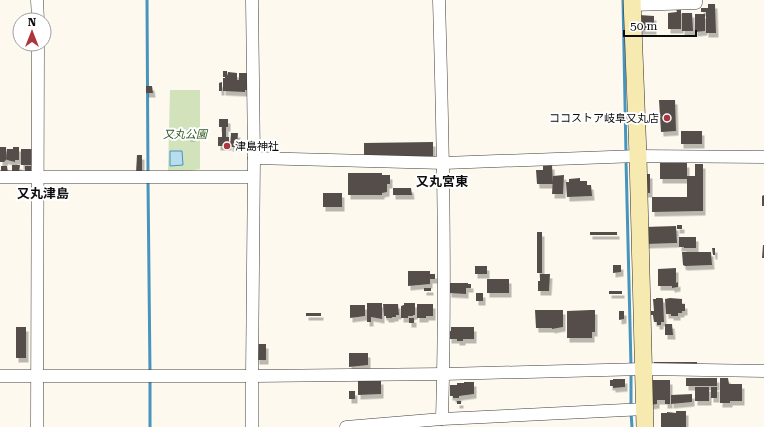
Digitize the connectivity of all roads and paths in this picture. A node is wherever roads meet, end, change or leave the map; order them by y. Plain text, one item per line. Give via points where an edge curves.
1 (38, 0) edge
2 (252, 0) edge
3 (439, 0) edge
4 (696, 0) edge
5 (632, 3) edge
6 (38, 12) edge
7 (38, 52) edge
8 (638, 156) junction
9 (764, 157) edge
10 (254, 158) junction
11 (444, 163) junction
12 (0, 177) edge
13 (38, 177) junction
14 (253, 177) junction
15 (644, 369) junction
16 (764, 371) edge
17 (444, 374) junction
18 (0, 376) edge
19 (37, 376) junction
20 (252, 376) junction
21 (645, 409) junction
22 (442, 419) junction
23 (37, 427) edge
24 (252, 427) edge
25 (346, 427) edge
26 (645, 427) edge

1 - 6 street
2 - 10 street
3 - 11 street
4 - 5 street via 696,3
5 - 8 street
7 - 13 street
8 - 9 street
8 - 11 street
8 - 15 street
10 - 11 street
10 - 14 street
11 - 17 street
12 - 13 street
13 - 14 street
13 - 19 street
14 - 20 street
15 - 16 street
15 - 17 street
15 - 21 street
17 - 20 street
17 - 22 street
18 - 19 street
19 - 20 street
19 - 23 street
20 - 24 street
21 - 22 street
21 - 26 street
22 - 25 street

